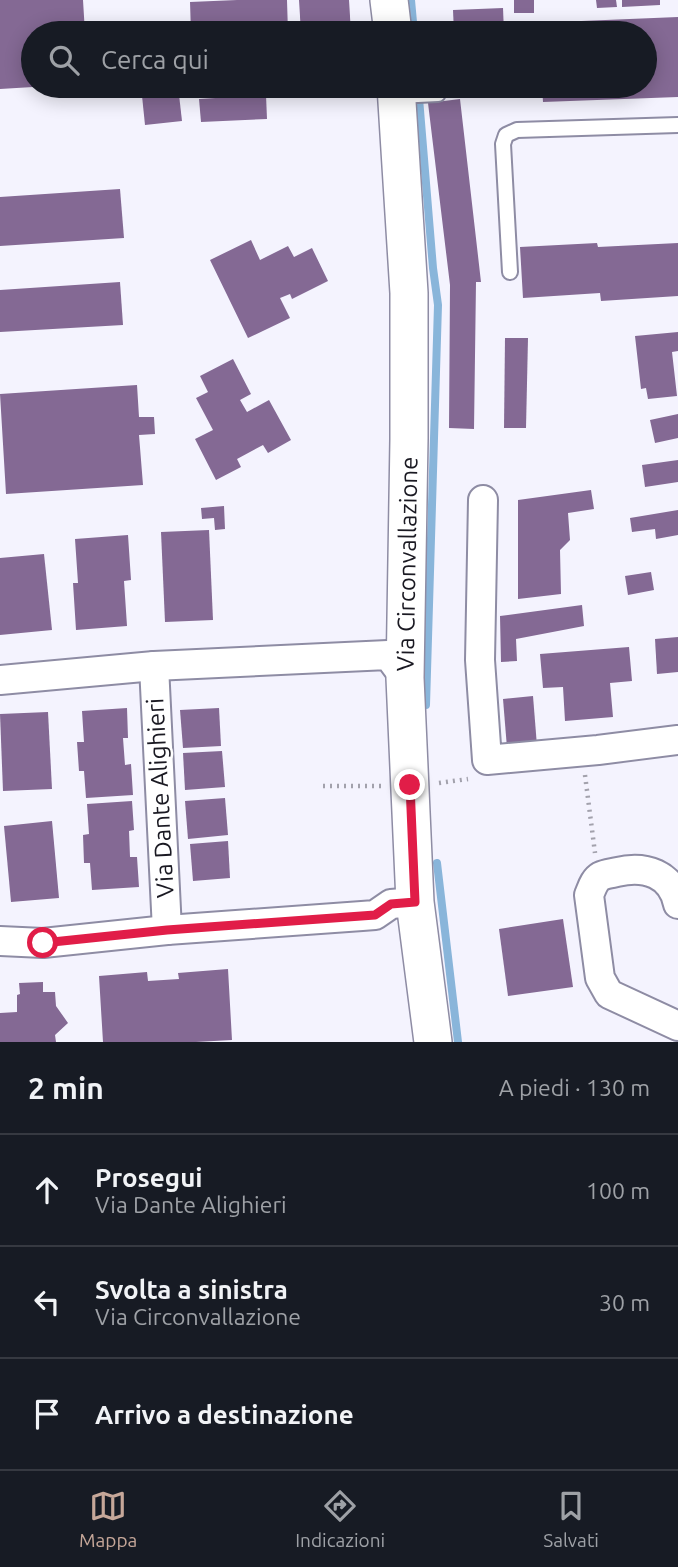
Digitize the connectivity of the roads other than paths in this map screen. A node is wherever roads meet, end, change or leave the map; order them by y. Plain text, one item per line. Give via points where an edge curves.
1 (389, 0) edge
2 (392, 21) edge
3 (397, 98) edge
4 (678, 125) edge
5 (510, 272) dead end
6 (483, 500) dead end
7 (154, 666) junction
8 (405, 678) junction
9 (0, 680) edge
10 (678, 740) edge
11 (415, 902) junction
12 (678, 904) edge
13 (167, 930) junction
14 (0, 942) edge
15 (677, 1023) edge
16 (432, 1042) edge

1 - 2 street
3 - 8 street, Via Circonvallazione via 409,293
4 - 5 lane via 517,130 506,135
6 - 10 street via 480,660 487,760
7 - 8 street, Via Dante Alighieri via 388,655
7 - 9 street, Via Dante Alighieri
7 - 13 street, Via Dante Alighieri
8 - 11 street, Via Circonvallazione
11 - 13 street, Via Dante Alighieri via 391,904 375,915
11 - 16 street, Via Circonvallazione
12 - 15 street via 668,882 643,870 601,876 589,895 600,978 609,994
13 - 14 street, Via Dante Alighieri via 43,943

